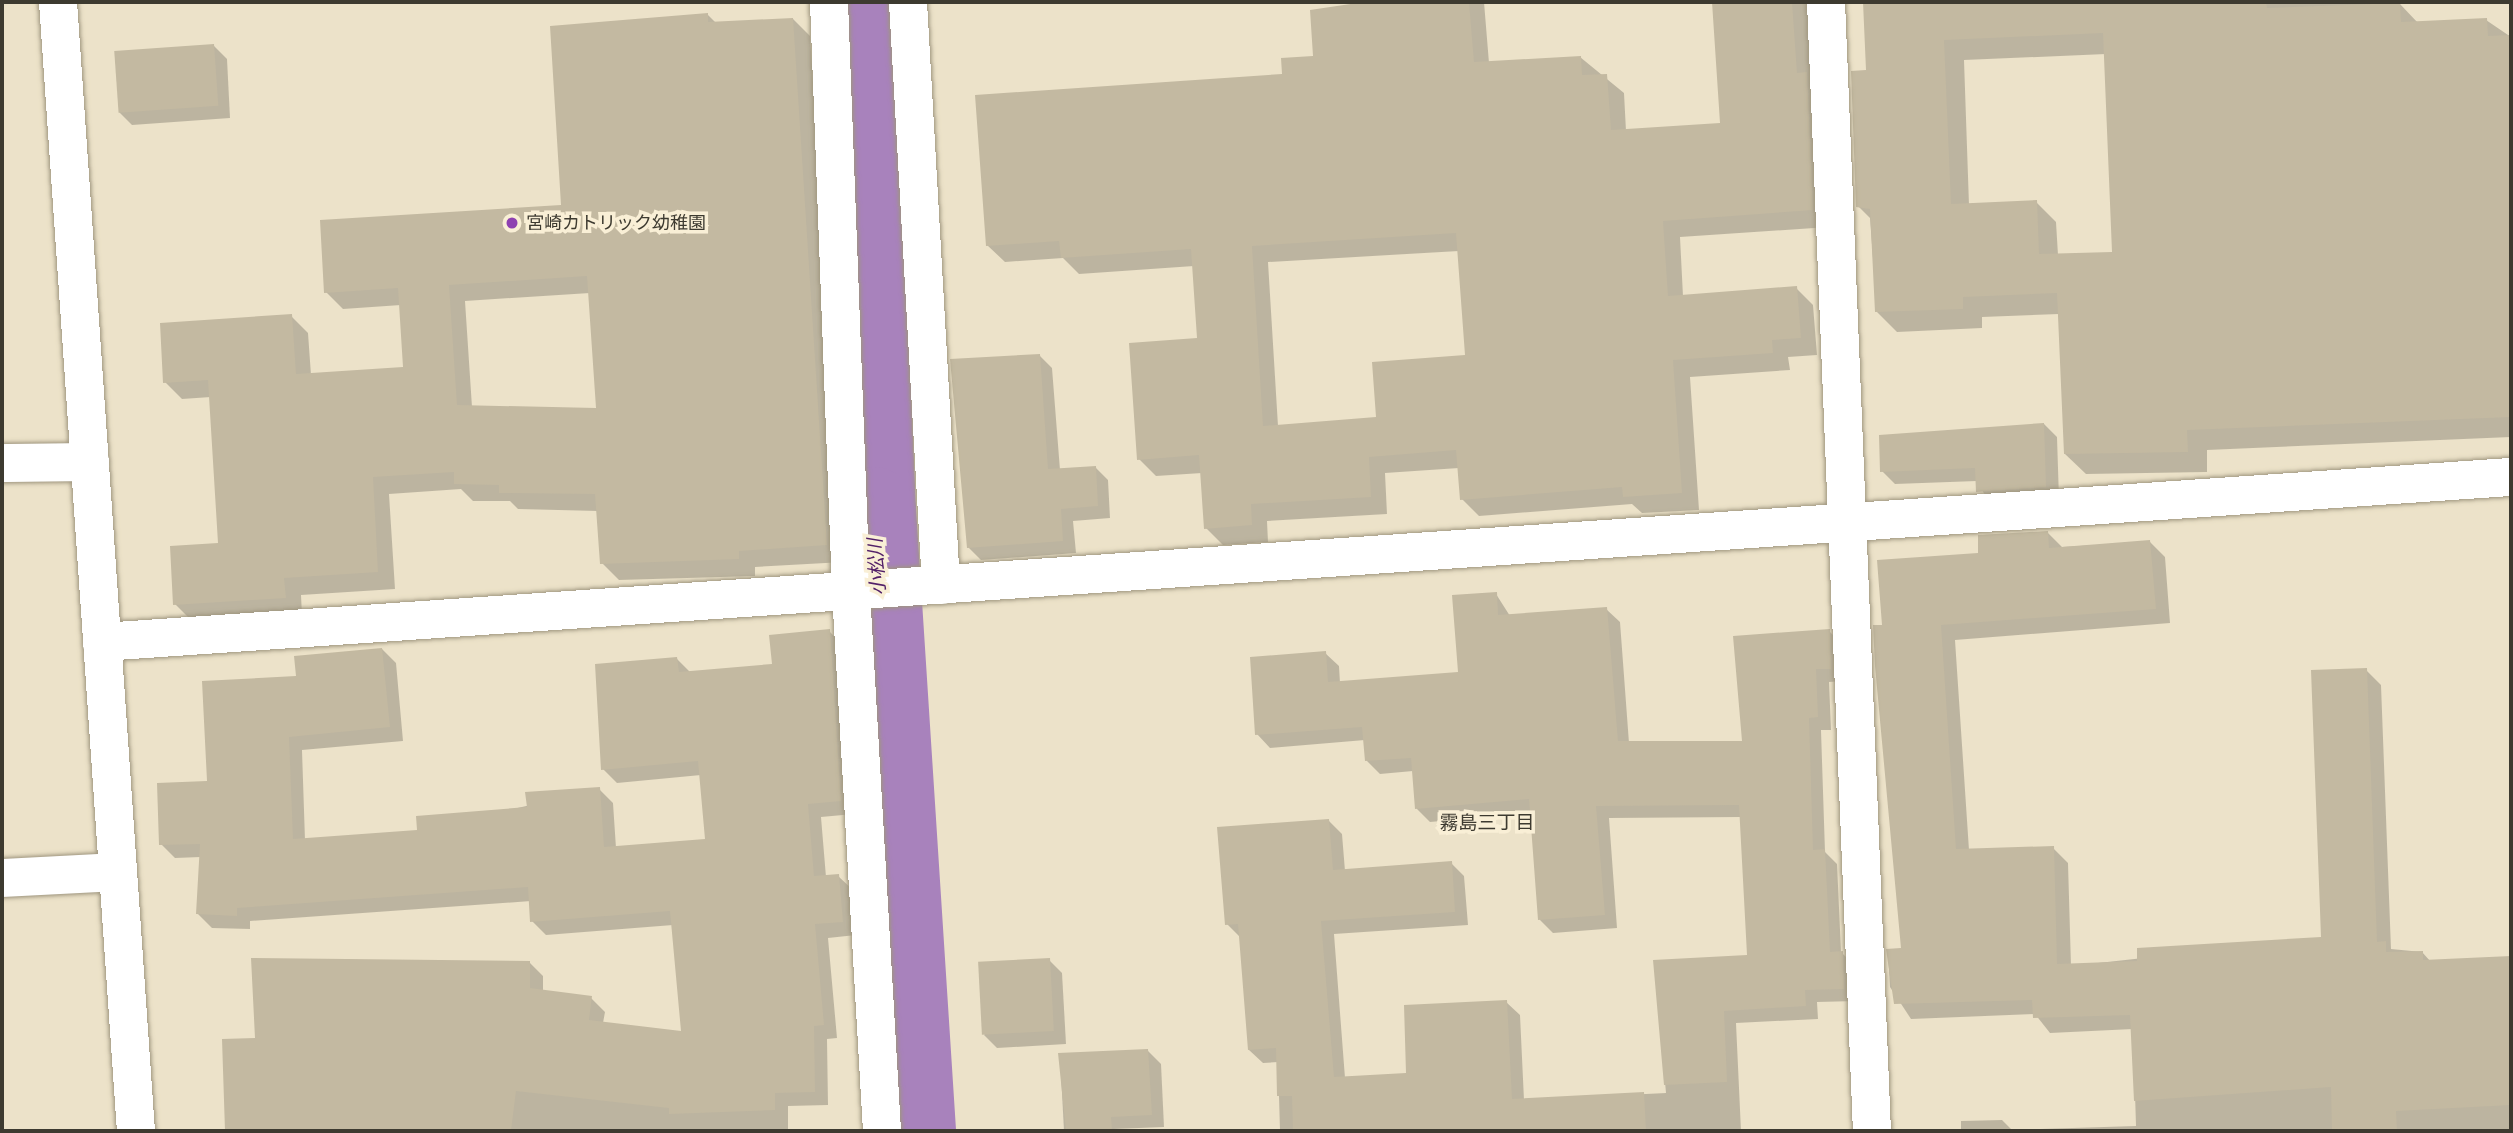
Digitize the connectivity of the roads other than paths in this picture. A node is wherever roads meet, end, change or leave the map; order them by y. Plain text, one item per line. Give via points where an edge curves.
1 (58, 2) edge
2 (830, 2) edge
3 (908, 2) edge
4 (1826, 2) edge
5 (90, 461) junction
6 (2, 463) edge
7 (2511, 477) edge
8 (1848, 526) junction
9 (941, 584) junction
10 (851, 592) junction
11 (102, 642) junction
12 (118, 872) junction
13 (2, 877) edge
14 (136, 1131) edge
15 (882, 1131) edge
16 (1872, 1131) edge

1 - 5 street
2 - 10 street
3 - 9 street
4 - 8 street
5 - 6 street
5 - 11 street
7 - 8 street
8 - 9 street
8 - 16 street
9 - 10 street
10 - 11 street
10 - 15 street
11 - 12 street
12 - 13 street
12 - 14 street

